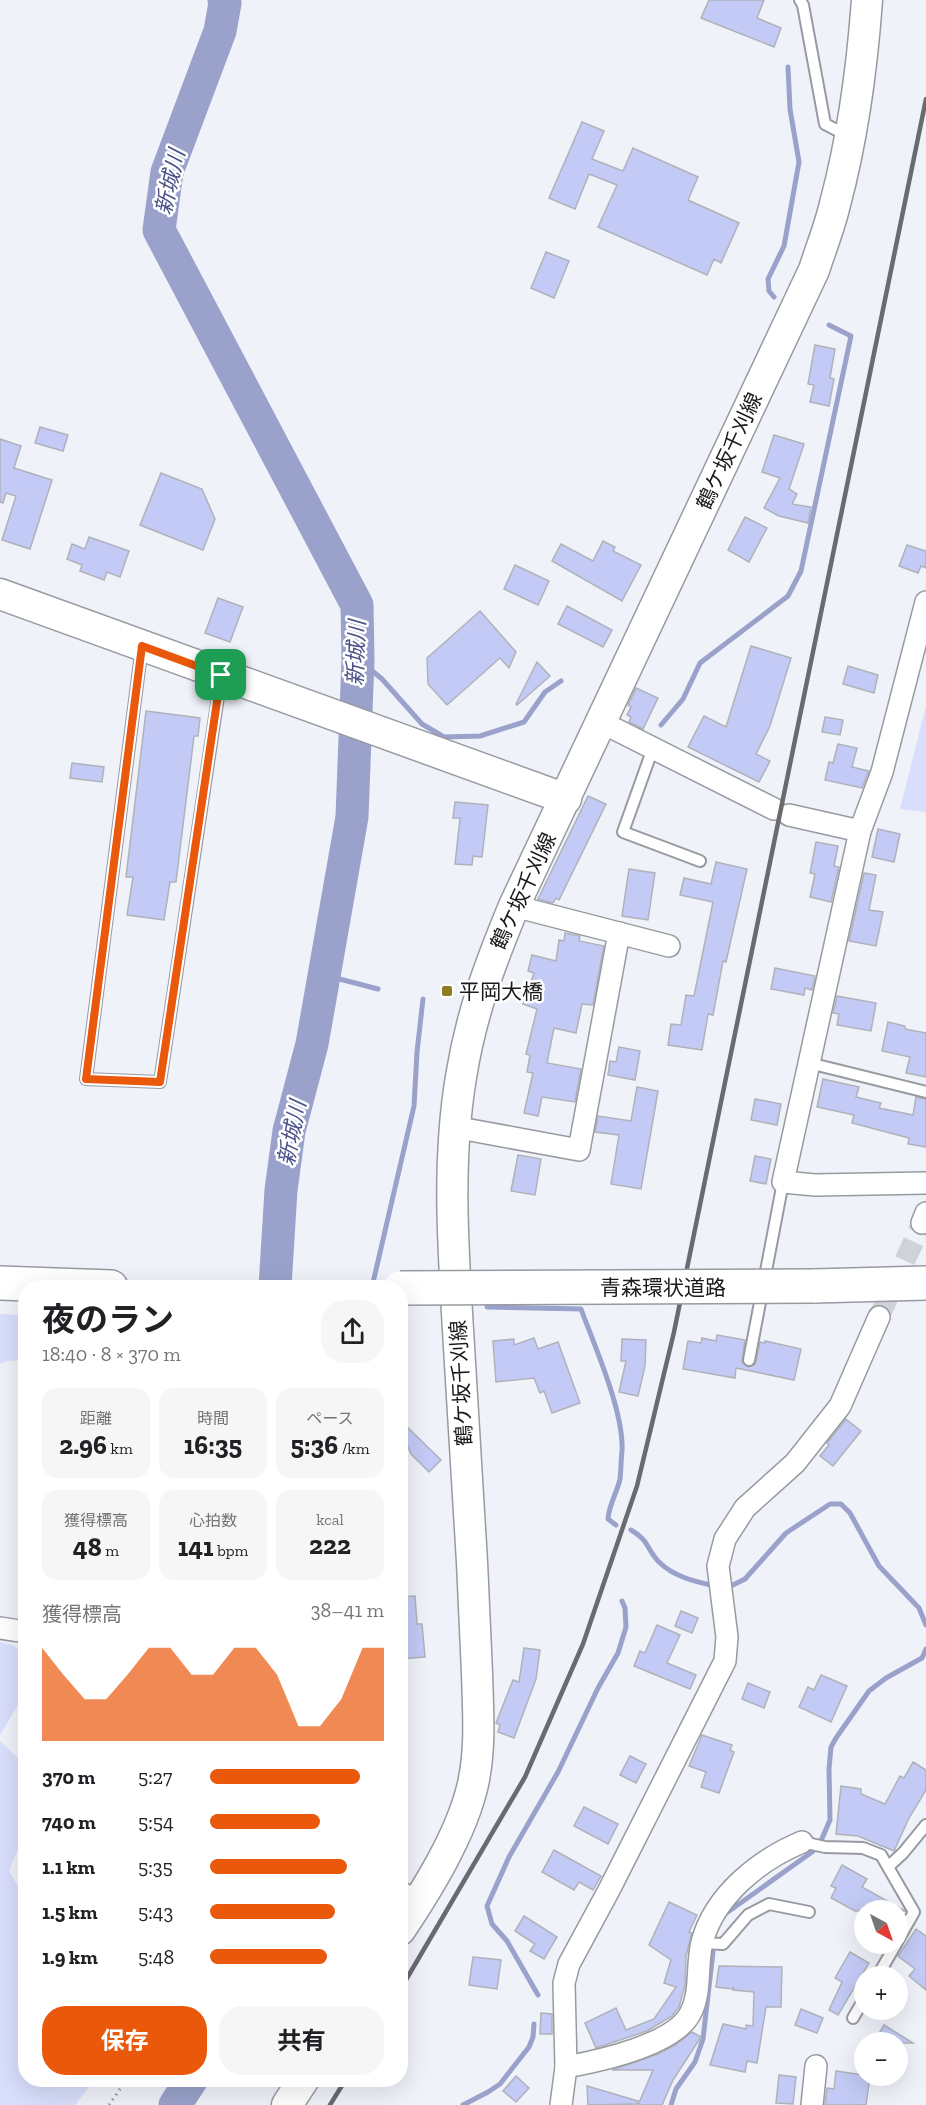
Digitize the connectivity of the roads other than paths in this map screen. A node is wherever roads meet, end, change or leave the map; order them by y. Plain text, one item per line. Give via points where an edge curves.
1 (800, 0) edge
2 (867, 0) edge
3 (851, 137) junction
4 (0, 594) edge
5 (926, 602) edge
6 (142, 646) junction
7 (221, 675) junction
8 (601, 722) junction
9 (653, 748) junction
10 (566, 799) junction
11 (860, 831) junction
12 (700, 861) dead end
13 (514, 906) junction
14 (619, 933) junction
15 (669, 946) dead end
16 (809, 1063) junction
17 (926, 1092) edge
18 (454, 1127) junction
19 (783, 1182) junction
20 (926, 1183) edge
21 (0, 1283) edge
22 (926, 1283) edge
23 (18, 1284) edge
24 (408, 1288) edge
25 (879, 1317) tunnel mouth
26 (749, 1360) dead end
27 (0, 1628) edge
28 (18, 1631) edge
29 (926, 1825) edge
30 (806, 1843) joint
31 (889, 1866) junction
32 (410, 1897) edge
33 (908, 1900) edge
34 (908, 1900) edge
35 (809, 1912) dead end
36 (908, 1922) edge
37 (702, 1943) junction
38 (816, 2066) dead end
39 (566, 2067) junction
40 (299, 2087) edge
41 (287, 2105) edge
42 (561, 2105) edge
43 (812, 2105) edge

1 - 3 lane via 825,124
2 - 3 main road, 鶴ケ坂千刈線
3 - 8 main road, 鶴ケ坂千刈線 via 814,270
4 - 6 main road
5 - 11 street via 882,772
6 - 7 main road
6 - 7 lane via 86,1079 160,1082
7 - 10 main road
8 - 9 street
8 - 10 main road, 鶴ケ坂千刈線
9 - 11 street via 781,812
9 - 12 lane via 623,832
10 - 13 main road, 鶴ケ坂千刈線
11 - 16 street
13 - 14 street
13 - 18 main road, 鶴ケ坂千刈線 via 476,1006
14 - 15 street
14 - 18 street via 579,1150
16 - 17 lane
16 - 19 street
18 - 32 main road, 鶴ケ坂千刈線 via 453,1242 479,1749 462,1821
19 - 20 street
19 - 26 lane
21 - 23 highway
22 - 24 highway, 青森環状道路, bridge
25 - 39 street via 840,1406 795,1463 745,1508 725,1539 718,1566 727,1637 725,1661 569,1964 564,1983
27 - 28 street
29 - 31 lane
30 - 31 lane via 863,1848 881,1855
30 - 37 street via 785,1849 763,1863 730,1892
31 - 34 lane
33 - 36 lane via 914,1911
35 - 37 lane via 769,1904 748,1915 723,1944
37 - 39 street via 697,1992 689,2016 655,2042 599,2061
38 - 43 street
39 - 42 street
40 - 41 main road

